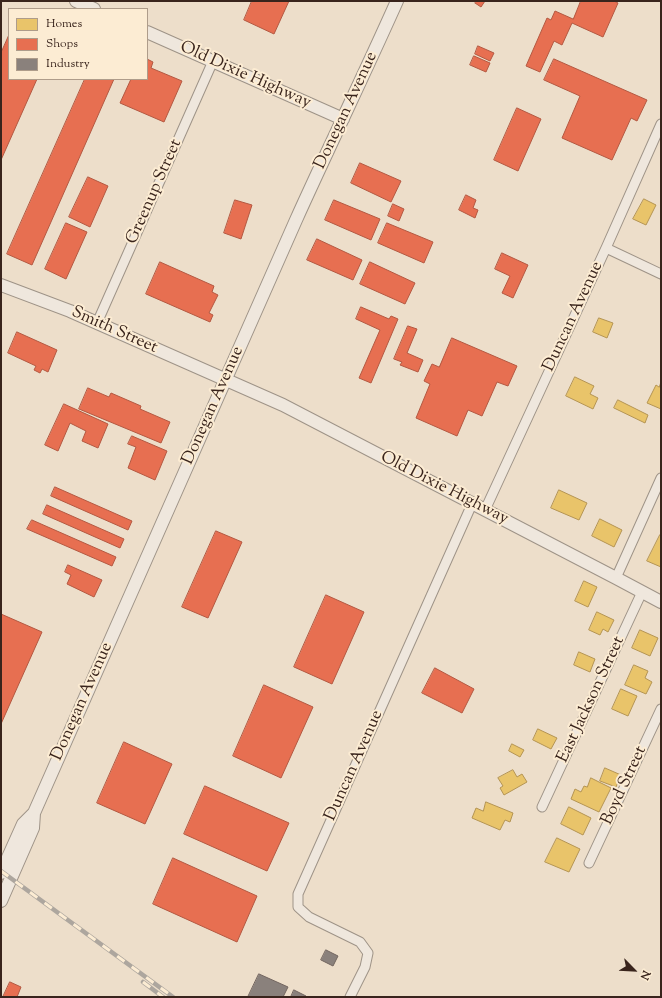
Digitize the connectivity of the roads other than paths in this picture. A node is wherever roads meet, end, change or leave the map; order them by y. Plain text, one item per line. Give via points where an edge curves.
1 (76, 1) edge
2 (397, 1) edge
3 (92, 8) edge
4 (148, 32) edge
5 (212, 61) junction
6 (343, 119) junction
7 (661, 124) edge
8 (606, 248) junction
9 (661, 274) edge
10 (1, 285) edge
11 (97, 323) junction
12 (225, 380) junction
13 (661, 478) edge
14 (472, 504) junction
15 (485, 510) junction
16 (616, 578) junction
17 (642, 592) junction
18 (661, 602) edge
19 (661, 709) edge
20 (542, 807) dead end
21 (34, 813) junction
22 (589, 864) dead end
23 (1, 873) edge
24 (1, 900) edge
25 (350, 997) edge

1 - 3 street
2 - 6 street, Donegan Avenue
4 - 5 street, Old Dixie Highway
5 - 6 street, Old Dixie Highway
5 - 11 street, Greenup Street
6 - 12 street, Donegan Avenue
7 - 8 street, Duncan Avenue
8 - 9 street
8 - 15 street, Duncan Avenue
10 - 11 street, Smith Street
11 - 12 street, Smith Street
12 - 14 street, Old Dixie Highway via 283,405
12 - 21 street, Donegan Avenue
13 - 16 street
14 - 15 street, Old Dixie Highway
14 - 25 street, Duncan Avenue via 298,894 298,907 309,917 360,942 368,953 365,967
15 - 16 street, Old Dixie Highway
16 - 17 street, Old Dixie Highway
17 - 18 street, Old Dixie Highway
17 - 20 street, East Jackson Street
19 - 22 street, Boyd Street
21 - 23 street, Donegan Avenue via 23,824
21 - 24 street, Donegan Avenue via 33,828

